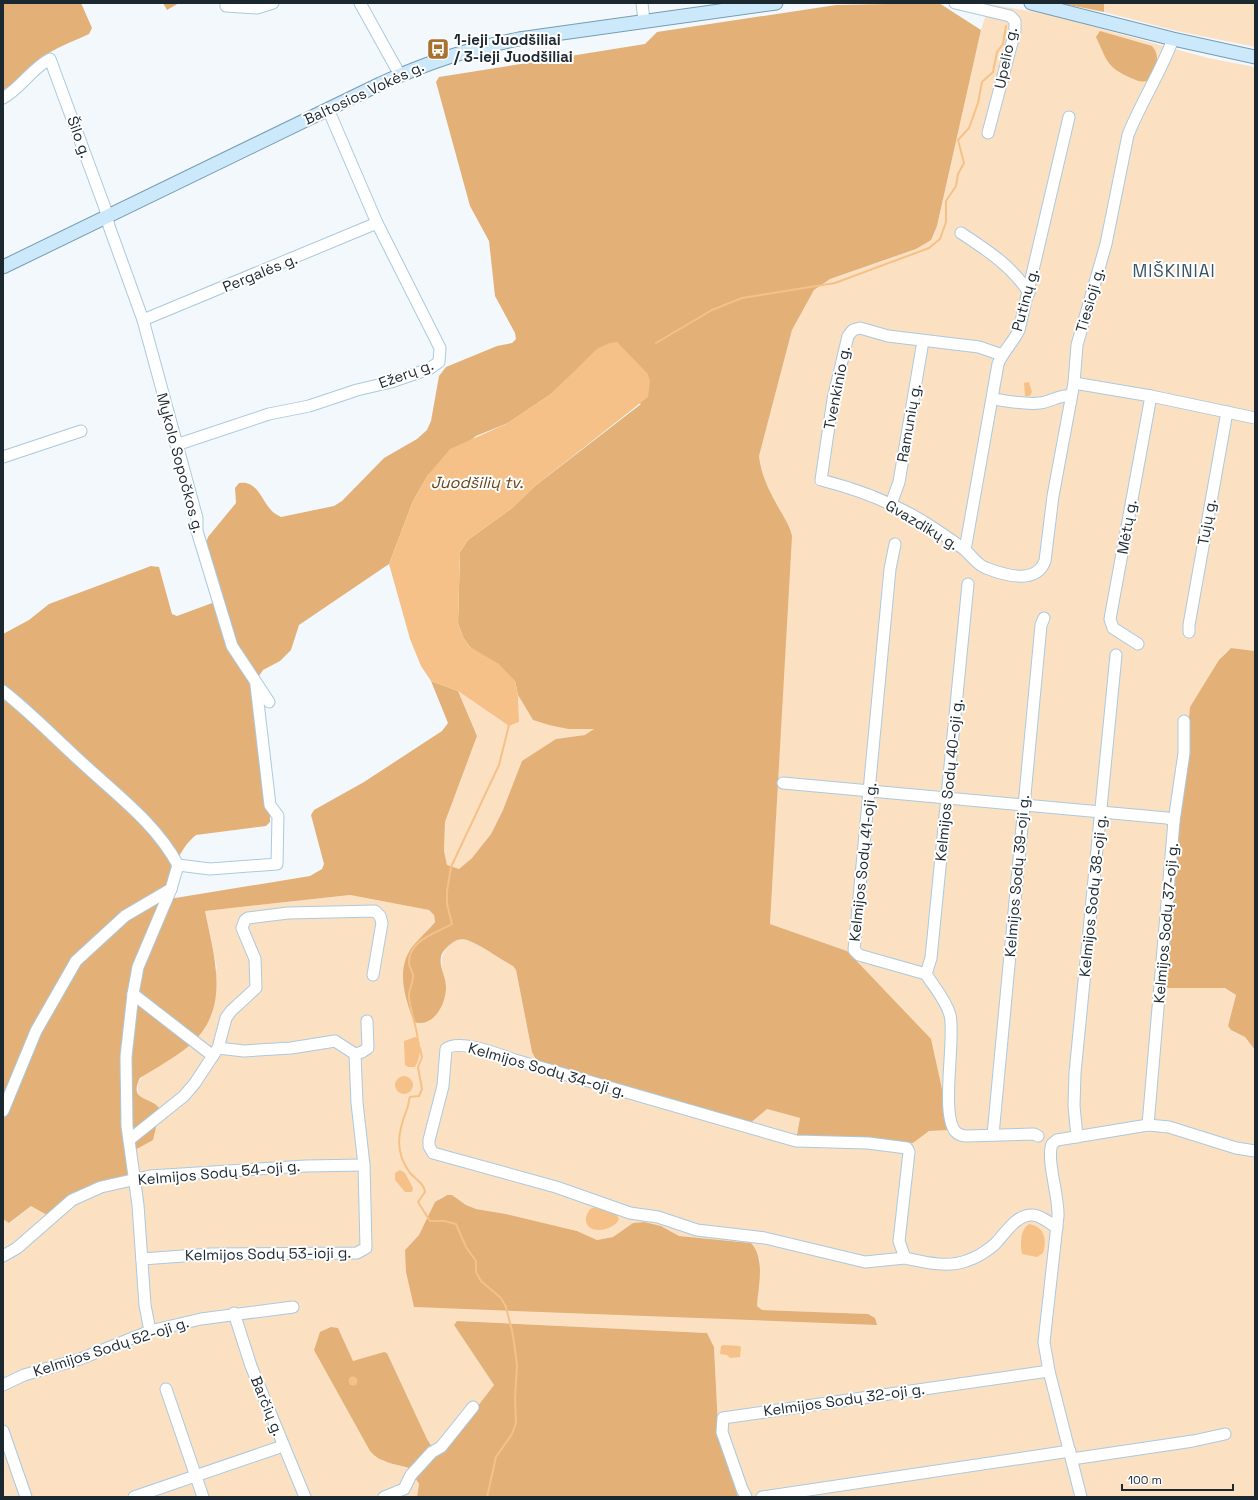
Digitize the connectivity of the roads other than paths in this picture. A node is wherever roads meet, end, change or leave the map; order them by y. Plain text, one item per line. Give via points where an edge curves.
1 (226, 3) edge
2 (273, 3) edge
3 (360, 3) edge
4 (642, 3) edge
5 (776, 3) edge
6 (955, 3) edge
7 (1031, 3) edge
8 (644, 21) junction
9 (1173, 39) junction
10 (1255, 58) edge
11 (400, 75) junction
12 (3, 98) edge
13 (328, 109) junction
14 (1069, 117) dead end
15 (988, 133) dead end
16 (107, 216) junction
17 (377, 223) junction
18 (961, 233) dead end
19 (3, 267) edge
20 (1029, 293) junction
21 (143, 320) junction
22 (923, 341) junction
23 (1002, 355) junction
24 (1074, 383) junction
25 (1070, 396) junction
26 (1151, 396) junction
27 (993, 399) junction
28 (1227, 412) junction
29 (1255, 418) edge
30 (81, 431) dead end
31 (176, 445) junction
32 (3, 457) edge
33 (821, 480) joint
34 (891, 504) junction
35 (895, 544) dead end
36 (965, 550) junction
37 (1041, 569) joint
38 (968, 584) dead end
39 (1044, 618) dead end
40 (1189, 632) dead end
41 (1138, 644) dead end
42 (1116, 655) dead end
43 (255, 682) junction
44 (3, 691) edge
45 (268, 702) dead end
46 (1184, 721) dead end
47 (783, 783) dead end
48 (870, 791) junction
49 (946, 798) junction
50 (1024, 806) junction
51 (1102, 813) junction
52 (1174, 821) junction
53 (178, 866) junction
54 (170, 890) junction
55 (926, 974) junction
56 (373, 975) dead end
57 (133, 994) junction
58 (367, 1021) dead end
59 (215, 1052) junction
60 (355, 1054) junction
61 (3, 1111) edge
62 (1148, 1125) junction
63 (993, 1135) junction
64 (1038, 1136) dead end
65 (1077, 1137) junction
66 (129, 1140) junction
67 (1255, 1151) edge
68 (364, 1165) junction
69 (134, 1179) junction
70 (1057, 1228) junction
71 (3, 1256) edge
72 (905, 1258) junction
73 (142, 1259) junction
74 (293, 1307) dead end
75 (234, 1313) junction
76 (150, 1331) junction
77 (1049, 1371) junction
78 (3, 1385) edge
79 (166, 1390) dead end
80 (473, 1407) dead end
81 (3, 1431) edge
82 (1225, 1434) dead end
83 (283, 1446) junction
84 (1071, 1455) junction
85 (196, 1477) junction
86 (26, 1497) edge
87 (134, 1497) edge
88 (202, 1497) edge
89 (305, 1497) edge
90 (384, 1497) edge
91 (746, 1497) edge
92 (762, 1497) edge
93 (1081, 1497) edge

1 - 2 street via 226,6 257,8
3 - 11 street
4 - 8 street
5 - 8 main road, Baltosios Vokės g.
6 - 15 street, Upelio g. via 1010,16 1015,22 1015,32
7 - 9 main road
8 - 11 main road, Baltosios Vokės g. via 478,47 444,57
9 - 10 main road
9 - 24 street, Tiesioji g. via 1128,135 1106,244 1077,345
11 - 13 main road, Baltosios Vokės g.
12 - 16 street, Šilo g. via 16,90 33,70 50,59
13 - 16 main road, Baltosios Vokės g.
13 - 17 street, Ežerų g.
14 - 20 street, Putinų g. via 1055,169
16 - 19 main road, Baltosios Vokės g.
16 - 21 street, Mykolo Sopočkos g.
17 - 21 street, Pergalės g.
17 - 31 street, Ežerų g. via 440,348 441,358 436,365 391,382 310,406 269,414
18 - 20 street via 986,249 1011,270
20 - 23 street, Putinų g. via 1019,330
21 - 31 street, Mykolo Sopočkos g.
22 - 23 street, Tvenkinio g. via 979,347
22 - 33 street, Tvenkinio g. via 888,336 860,328 850,333 833,399
22 - 34 street, Ramunių g. via 899,482
23 - 27 street, Putinų g. via 998,364
24 - 25 street, Tiesioji g.
24 - 26 street
25 - 27 street via 1032,404
25 - 37 street, Tiesioji g. via 1045,561
26 - 28 street
26 - 41 street, Mėtų g. via 1110,619 1113,628
27 - 36 street, Putinų g.
28 - 29 street
28 - 40 street, Tujų g.
30 - 32 street
31 - 43 street, Mykolo Sopočkos g. via 225,626 232,646
33 - 34 street, Gvazdikų g. via 849,487
34 - 36 street, Gvazdikų g.
35 - 48 street, Kelmijos Sodų 41-oji g. via 890,569
36 - 37 street, Gvazdikų g. via 984,568 998,572 1027,577
38 - 49 street, Kelmijos Sodų 40-oji g.
39 - 50 street, Kelmijos Sodų 39-oji g. via 1041,625
42 - 51 street, Kelmijos Sodų 38-oji g.
43 - 45 street, Mykolo Sopočkos g.
43 - 53 street via 270,805 278,816 277,864 210,869
44 - 53 street via 28,710 77,759 128,804 168,846
46 - 52 street, Kelmijos Sodų 37-oji g. via 1184,753
47 - 48 street
48 - 49 street
48 - 55 street, Kelmijos Sodų 41-oji g. via 854,950 859,955
49 - 50 street
49 - 55 street, Kelmijos Sodų 40-oji g. via 931,958
50 - 51 street
50 - 63 street, Kelmijos Sodų 39-oji g.
51 - 52 street via 1166,818
51 - 65 street, Kelmijos Sodų 38-oji g. via 1075,1073 1074,1106
52 - 62 street, Kelmijos Sodų 37-oji g.
53 - 54 street
54 - 57 street via 138,967
54 - 61 street via 125,916 76,961 36,1031
55 - 63 street via 947,1008 951,1021 949,1107 952,1125 962,1136
56 - 59 street via 382,922 375,911 288,913 248,918 242,928 255,959 256,988 226,1018
57 - 59 street
57 - 66 street via 126,1058
58 - 60 street via 368,1048
59 - 60 street via 291,1048 336,1041
59 - 66 street via 184,1096
60 - 68 street, Kelmijos Sodų 53-ioji g.
62 - 65 street
62 - 67 street via 1168,1127 1236,1148
63 - 64 street
65 - 70 street via 1057,1140 1052,1144 1051,1157 1059,1205
66 - 69 street
68 - 69 street, Kelmijos Sodų 54-oji g. via 306,1166
68 - 73 street, Kelmijos Sodų 53-ioji g. via 367,1245 362,1251 211,1254
69 - 71 street, Kelmijos Sodų 54-oji g. via 101,1187 72,1200 17,1248
69 - 73 street
70 - 72 street, Kelmijos Sodų 34-oji g. via 1039,1217 1029,1216 1012,1225 994,1245 965,1262 936,1263
70 - 77 street via 1044,1342
72 - 72 street, Kelmijos Sodų 34-oji g. via 865,1262 765,1238 697,1230 658,1217 630,1213 556,1187 433,1153 429,1140 442,1086 446,1049 455,1045 480,1049 796,1141 868,1143 906,1148 909,1152 898,1242
73 - 76 street
74 - 75 street, Kelmijos Sodų 52-oji g.
75 - 76 street, Kelmijos Sodų 52-oji g.
75 - 83 street, Barčių g. via 251,1366
76 - 78 street, Kelmijos Sodų 52-oji g. via 80,1359 24,1375
77 - 84 street
77 - 91 street, Kelmijos Sodų 32-oji g. via 723,1418 722,1432
79 - 85 street
80 - 90 street via 440,1447 411,1475 404,1489
81 - 86 street
82 - 84 street
83 - 85 street
83 - 89 street, Barčių g.
84 - 92 street
84 - 93 street
85 - 87 street
85 - 88 street

